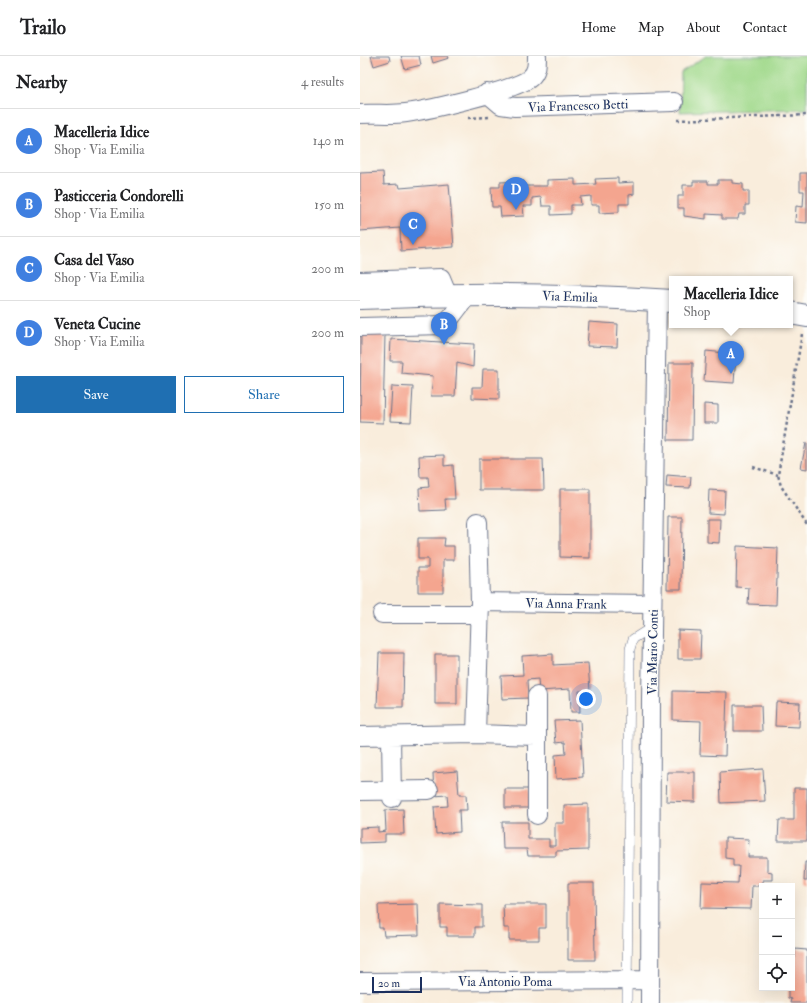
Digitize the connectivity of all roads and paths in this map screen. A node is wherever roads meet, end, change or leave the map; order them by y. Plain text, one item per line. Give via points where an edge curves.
1 (537, 56) edge
2 (487, 93) junction
3 (674, 102) dead end
4 (360, 114) edge
5 (360, 280) edge
6 (458, 295) junction
7 (360, 298) edge
8 (664, 301) edge
9 (801, 315) edge
10 (360, 327) edge
11 (753, 467) dead end
12 (778, 475) junction
13 (478, 522) dead end
14 (807, 525) edge
15 (652, 604) junction
16 (480, 608) junction
17 (382, 614) dead end
18 (652, 627) junction
19 (537, 696) dead end
20 (476, 734) junction
21 (360, 736) edge
22 (391, 736) junction
23 (536, 736) junction
24 (429, 790) dead end
25 (360, 791) edge
26 (392, 794) junction
27 (537, 814) dead end
28 (649, 980) junction
29 (627, 981) junction
30 (360, 982) edge
31 (627, 1003) edge
32 (650, 1003) edge

1 - 2 street, Via Francesco Betti via 537,68 531,78 521,84
2 - 3 street, Via Francesco Betti via 501,105 515,107
2 - 4 street, Via Francesco Betti via 405,113
5 - 6 street via 441,278
6 - 7 main road, Via Emilia
6 - 8 main road, Via Emilia via 573,296
6 - 10 street via 445,325
8 - 15 street, Via Mario Conti
9 - 12 path
11 - 12 path
12 - 14 path via 781,486
13 - 16 street
15 - 16 street, Via Anna Frank
15 - 18 street, Via Mario Conti
16 - 17 street, Via Anna Frank
16 - 20 street
18 - 28 street, Via Mario Conti
18 - 29 lane via 633,639 630,649
19 - 23 street
20 - 22 street
20 - 23 street
21 - 22 street
22 - 26 street
23 - 27 street
24 - 26 street
25 - 26 street
28 - 29 street, Via Antonio Poma
28 - 32 street, Via Mario Conti
29 - 30 street, Via Antonio Poma
29 - 31 lane

